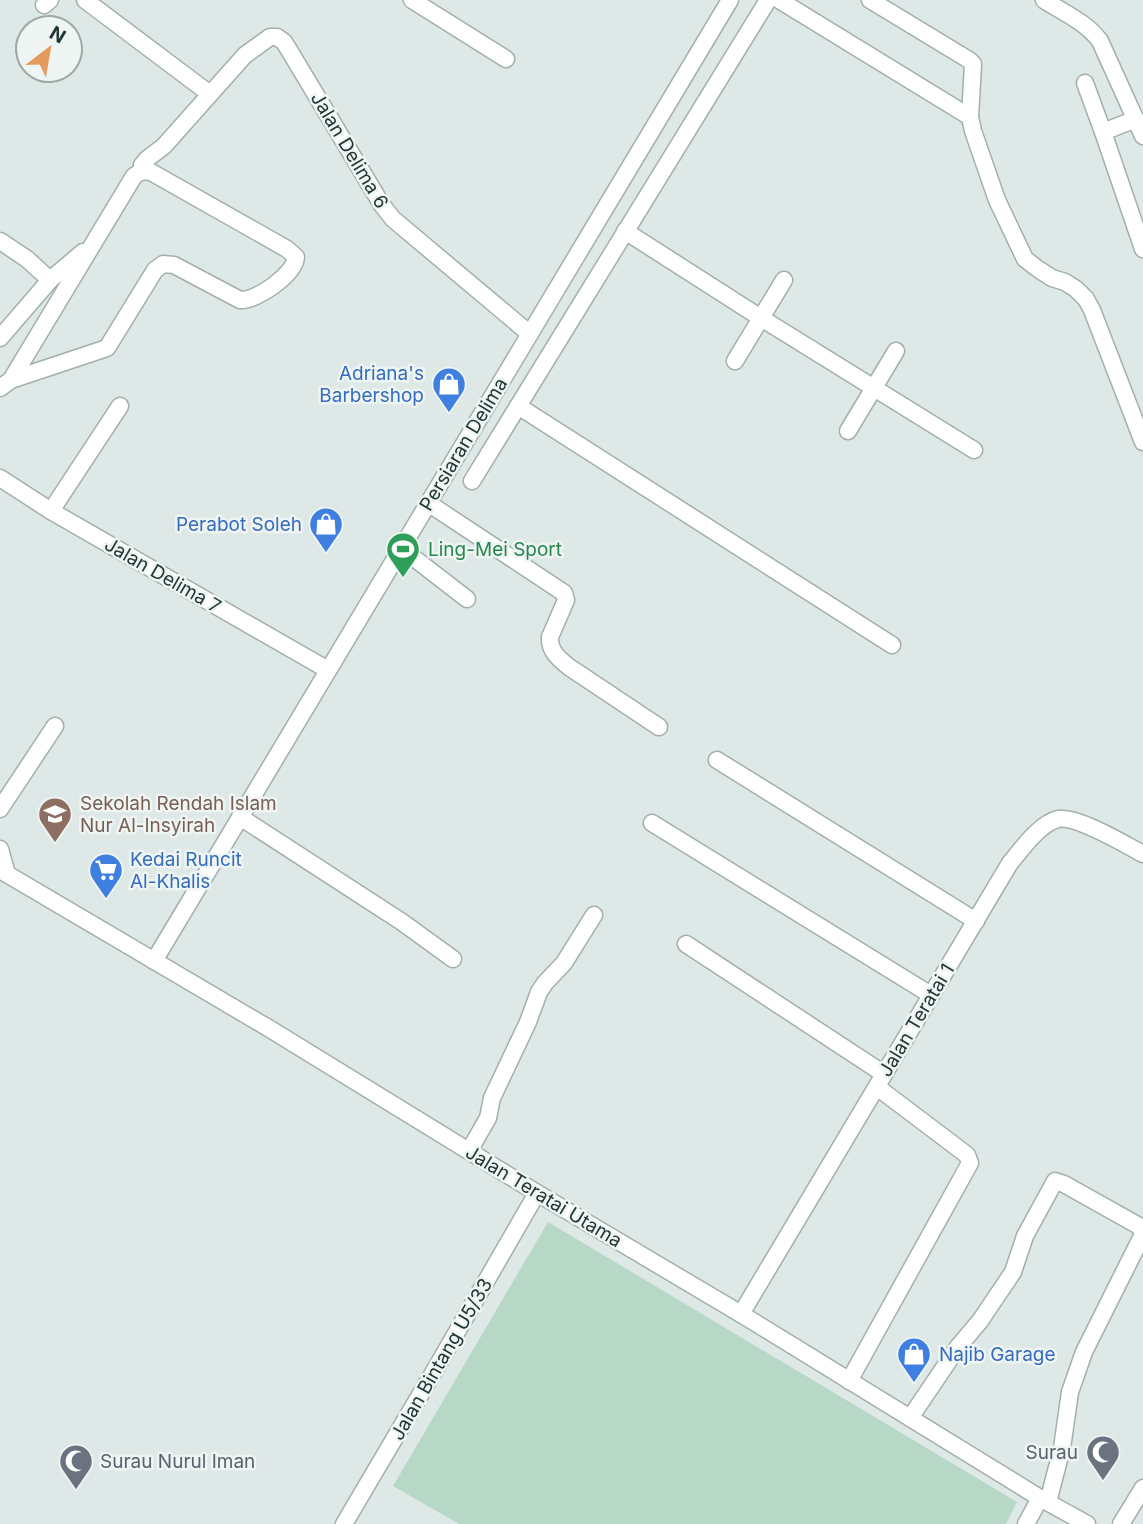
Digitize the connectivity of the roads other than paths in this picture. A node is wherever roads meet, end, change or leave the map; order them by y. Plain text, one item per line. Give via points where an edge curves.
1 (85, 0) edge
2 (412, 0) edge
3 (730, 0) edge
4 (768, 0) edge
5 (779, 0) edge
6 (870, 0) edge
7 (1044, 0) edge
8 (506, 59) dead end
9 (1085, 83) dead end
10 (210, 94) junction
11 (970, 117) junction
12 (1136, 119) junction
13 (1102, 132) junction
14 (1143, 136) edge
15 (142, 171) junction
16 (625, 231) junction
17 (0, 241) edge
18 (94, 242) junction
19 (1143, 249) edge
20 (50, 280) junction
21 (784, 280) dead end
22 (761, 318) junction
23 (530, 334) junction
24 (0, 338) edge
25 (896, 351) dead end
26 (735, 361) dead end
27 (6, 384) edge
28 (874, 388) junction
29 (120, 406) dead end
30 (517, 406) junction
31 (848, 431) dead end
32 (1143, 442) edge
33 (974, 450) dead end
34 (0, 478) edge
35 (472, 481) dead end
36 (428, 503) junction
37 (51, 511) junction
38 (401, 548) junction
39 (467, 599) dead end
40 (892, 645) dead end
41 (328, 670) junction
42 (55, 726) dead end
43 (659, 727) dead end
44 (717, 761) dead end
45 (0, 809) edge
46 (240, 817) junction
47 (652, 823) dead end
48 (0, 849) edge
49 (1143, 854) edge
50 (3, 872) edge
51 (594, 915) dead end
52 (976, 921) junction
53 (687, 944) dead end
54 (453, 959) dead end
55 (154, 961) junction
56 (932, 995) junction
57 (881, 1080) junction
58 (470, 1152) junction
59 (537, 1193) junction
60 (1143, 1233) edge
61 (741, 1314) junction
62 (849, 1381) junction
63 (909, 1418) junction
64 (1143, 1488) edge
65 (1044, 1500) junction
66 (344, 1524) edge
67 (1026, 1524) edge
68 (1087, 1524) edge
69 (1121, 1524) edge

1 - 10 street
2 - 8 street
3 - 23 street, Persiaran Delima
4 - 16 street
5 - 11 street
6 - 11 street via 971,62
7 - 12 street via 1094,33
9 - 13 street
10 - 15 street via 164,146 146,159
10 - 23 street, Jalan Delima 6 via 262,42 270,37 284,42 393,219
11 - 32 street via 997,200 1025,258 1086,299
12 - 13 street
12 - 14 street
13 - 19 street
15 - 18 street via 134,176
15 - 27 street via 287,248 296,262 268,291 246,300 163,264 107,348
16 - 22 street
16 - 30 street
17 - 20 street
18 - 20 street
18 - 27 street
20 - 24 street
21 - 22 street
22 - 26 street
22 - 28 street
23 - 36 street, Persiaran Delima
25 - 28 street
28 - 31 street
28 - 33 street
29 - 37 street
30 - 35 street
30 - 40 street
34 - 37 street, Jalan Delima 7
36 - 38 street, Persiaran Delima
36 - 43 street via 564,593 566,600 550,638 558,659
37 - 41 street, Jalan Delima 7
38 - 39 street
38 - 41 street, Persiaran Delima
41 - 46 street, Persiaran Delima
42 - 45 street
44 - 52 street
46 - 54 street
46 - 55 street, Persiaran Delima
47 - 56 street
48 - 50 street
49 - 52 street, Jalan Teratai 1 via 1078,822 1056,819 1033,836 1010,863
50 - 55 street, Jalan Teratai Utama
51 - 58 street via 539,992
52 - 56 street, Jalan Teratai 1
53 - 57 street
55 - 58 street, Jalan Teratai Utama
56 - 57 street, Jalan Teratai 1
57 - 61 street, Jalan Teratai 1
57 - 62 street via 971,1163
58 - 59 street, Jalan Teratai Utama
59 - 61 street, Jalan Teratai Utama
59 - 66 street, Jalan Bintang U5/33
60 - 63 street via 1139,1226 1055,1181 1025,1236 1013,1272
60 - 65 street via 1084,1352 1070,1392 1062,1448
61 - 62 street, Jalan Teratai Utama
62 - 63 street, Jalan Teratai Utama
63 - 65 street, Jalan Teratai Utama
64 - 69 street
65 - 67 street
65 - 68 street, Jalan Teratai Utama

